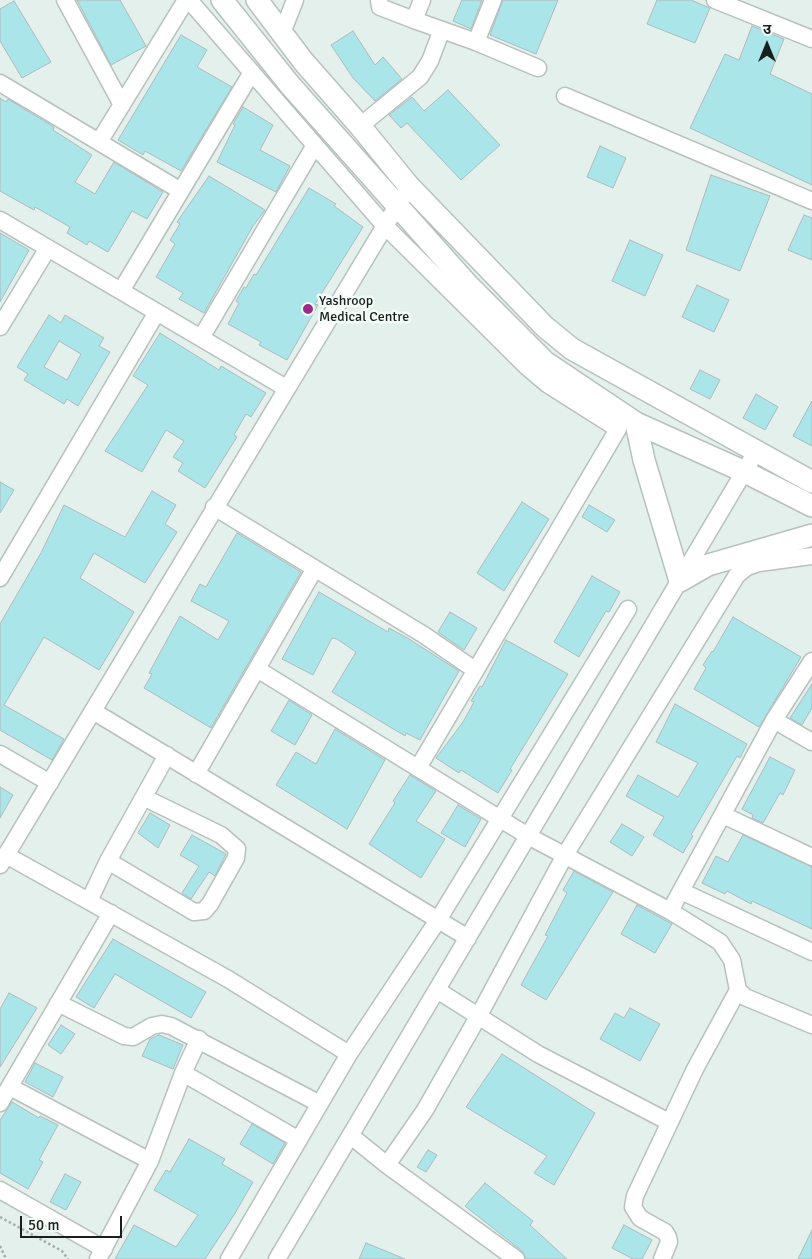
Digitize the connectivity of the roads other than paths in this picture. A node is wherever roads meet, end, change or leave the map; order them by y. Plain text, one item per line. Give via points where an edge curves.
1 (65, 0) edge
2 (188, 0) edge
3 (222, 0) edge
4 (257, 0) edge
5 (295, 0) edge
6 (379, 0) edge
7 (422, 0) edge
8 (493, 0) edge
9 (716, 0) edge
10 (414, 20) junction
11 (441, 32) junction
12 (282, 33) junction
13 (812, 39) edge
14 (476, 42) junction
15 (538, 68) dead end
16 (252, 72) junction
17 (0, 83) edge
18 (565, 96) dead end
19 (122, 104) junction
20 (360, 126) junction
21 (99, 142) junction
22 (315, 145) junction
23 (408, 185) junction
24 (181, 191) junction
25 (812, 201) edge
26 (397, 206) junction
27 (0, 220) edge
28 (385, 226) junction
29 (48, 248) junction
30 (121, 291) junction
31 (157, 312) junction
32 (0, 327) edge
33 (201, 338) junction
34 (286, 388) junction
35 (636, 423) junction
36 (758, 450) junction
37 (745, 472) junction
38 (812, 482) edge
39 (812, 506) edge
40 (214, 507) junction
41 (812, 535) edge
42 (812, 556) edge
43 (314, 570) junction
44 (0, 578) edge
45 (680, 581) junction
46 (628, 609) dead end
47 (812, 661) edge
48 (257, 669) junction
49 (475, 670) junction
50 (93, 711) junction
51 (774, 720) junction
52 (812, 742) edge
53 (0, 754) edge
54 (166, 755) junction
55 (418, 768) junction
56 (196, 774) junction
57 (50, 783) junction
58 (145, 798) junction
59 (723, 814) junction
60 (501, 818) junction
61 (528, 836) junction
62 (565, 855) junction
63 (812, 857) edge
64 (3, 860) edge
65 (108, 862) junction
66 (681, 891) junction
67 (89, 901) junction
68 (670, 911) junction
69 (111, 913) junction
70 (438, 920) junction
71 (468, 938) junction
72 (812, 952) edge
73 (437, 990) junction
74 (738, 990) junction
75 (58, 1003) junction
76 (478, 1017) junction
77 (812, 1025) edge
78 (199, 1039) junction
79 (350, 1054) junction
80 (182, 1073) junction
81 (10, 1087) junction
82 (0, 1103) edge
83 (320, 1104) junction
84 (669, 1122) junction
85 (351, 1136) junction
86 (299, 1140) junction
87 (150, 1161) junction
88 (387, 1166) junction
89 (0, 1190) edge
90 (101, 1254) edge
91 (229, 1259) edge
92 (277, 1259) edge
93 (516, 1259) edge
94 (662, 1259) edge

1 - 19 street
2 - 16 street
2 - 19 street
3 - 26 main road via 290,85
4 - 12 main road
5 - 12 street
6 - 10 street via 380,7
7 - 10 street
8 - 14 street
9 - 13 street
10 - 11 street
11 - 14 street
11 - 20 street via 420,77
12 - 20 main road
14 - 15 street
16 - 22 street
16 - 24 street
17 - 21 street
18 - 25 street
19 - 21 street
20 - 23 main road
21 - 24 street
22 - 28 street
22 - 33 street
23 - 26 street
23 - 36 main road via 545,327 572,349
24 - 30 street
26 - 28 street
26 - 35 main road via 468,285 545,362
27 - 29 street
28 - 34 street
28 - 49 street via 547,384 618,429
29 - 30 street
29 - 32 street
30 - 31 street
31 - 33 street
31 - 44 street
33 - 34 street
34 - 40 street
35 - 37 main road
35 - 45 main road
36 - 37 street
36 - 38 main road
37 - 39 main road
37 - 45 street
40 - 43 street
40 - 50 street
41 - 45 main road via 708,565
42 - 62 street via 760,563 737,575
43 - 48 street
43 - 49 street via 424,635
45 - 61 street
46 - 60 street
47 - 51 street
48 - 55 street
48 - 56 street
49 - 55 street
50 - 54 street
50 - 57 street
51 - 52 street
51 - 59 street
53 - 57 street
54 - 56 street
54 - 58 street
55 - 60 street
56 - 70 street
57 - 64 street
58 - 65 street
58 - 65 street via 230,841 237,848 228,874 204,911 194,912
59 - 63 street
59 - 66 street
60 - 61 street
60 - 70 street
61 - 62 street
61 - 71 street
62 - 68 street
62 - 76 street
64 - 67 street
65 - 67 street
66 - 68 street
66 - 72 street
67 - 69 street
68 - 74 street via 720,942 728,951
69 - 75 street
69 - 79 street via 228,979
70 - 71 street
70 - 79 street
71 - 73 street
73 - 76 street
73 - 85 street
74 - 77 street via 755,1003
74 - 84 street
75 - 78 street via 124,1036 134,1037 162,1024
75 - 81 street
76 - 84 street via 538,1054
76 - 88 street
78 - 80 street
78 - 83 street
79 - 83 street
80 - 86 street
80 - 87 street
81 - 82 street
81 - 87 street
83 - 86 street
84 - 94 street via 633,1207 640,1218 668,1237
85 - 88 street
85 - 92 street
86 - 91 street
87 - 90 street
88 - 93 street
89 - 90 street

